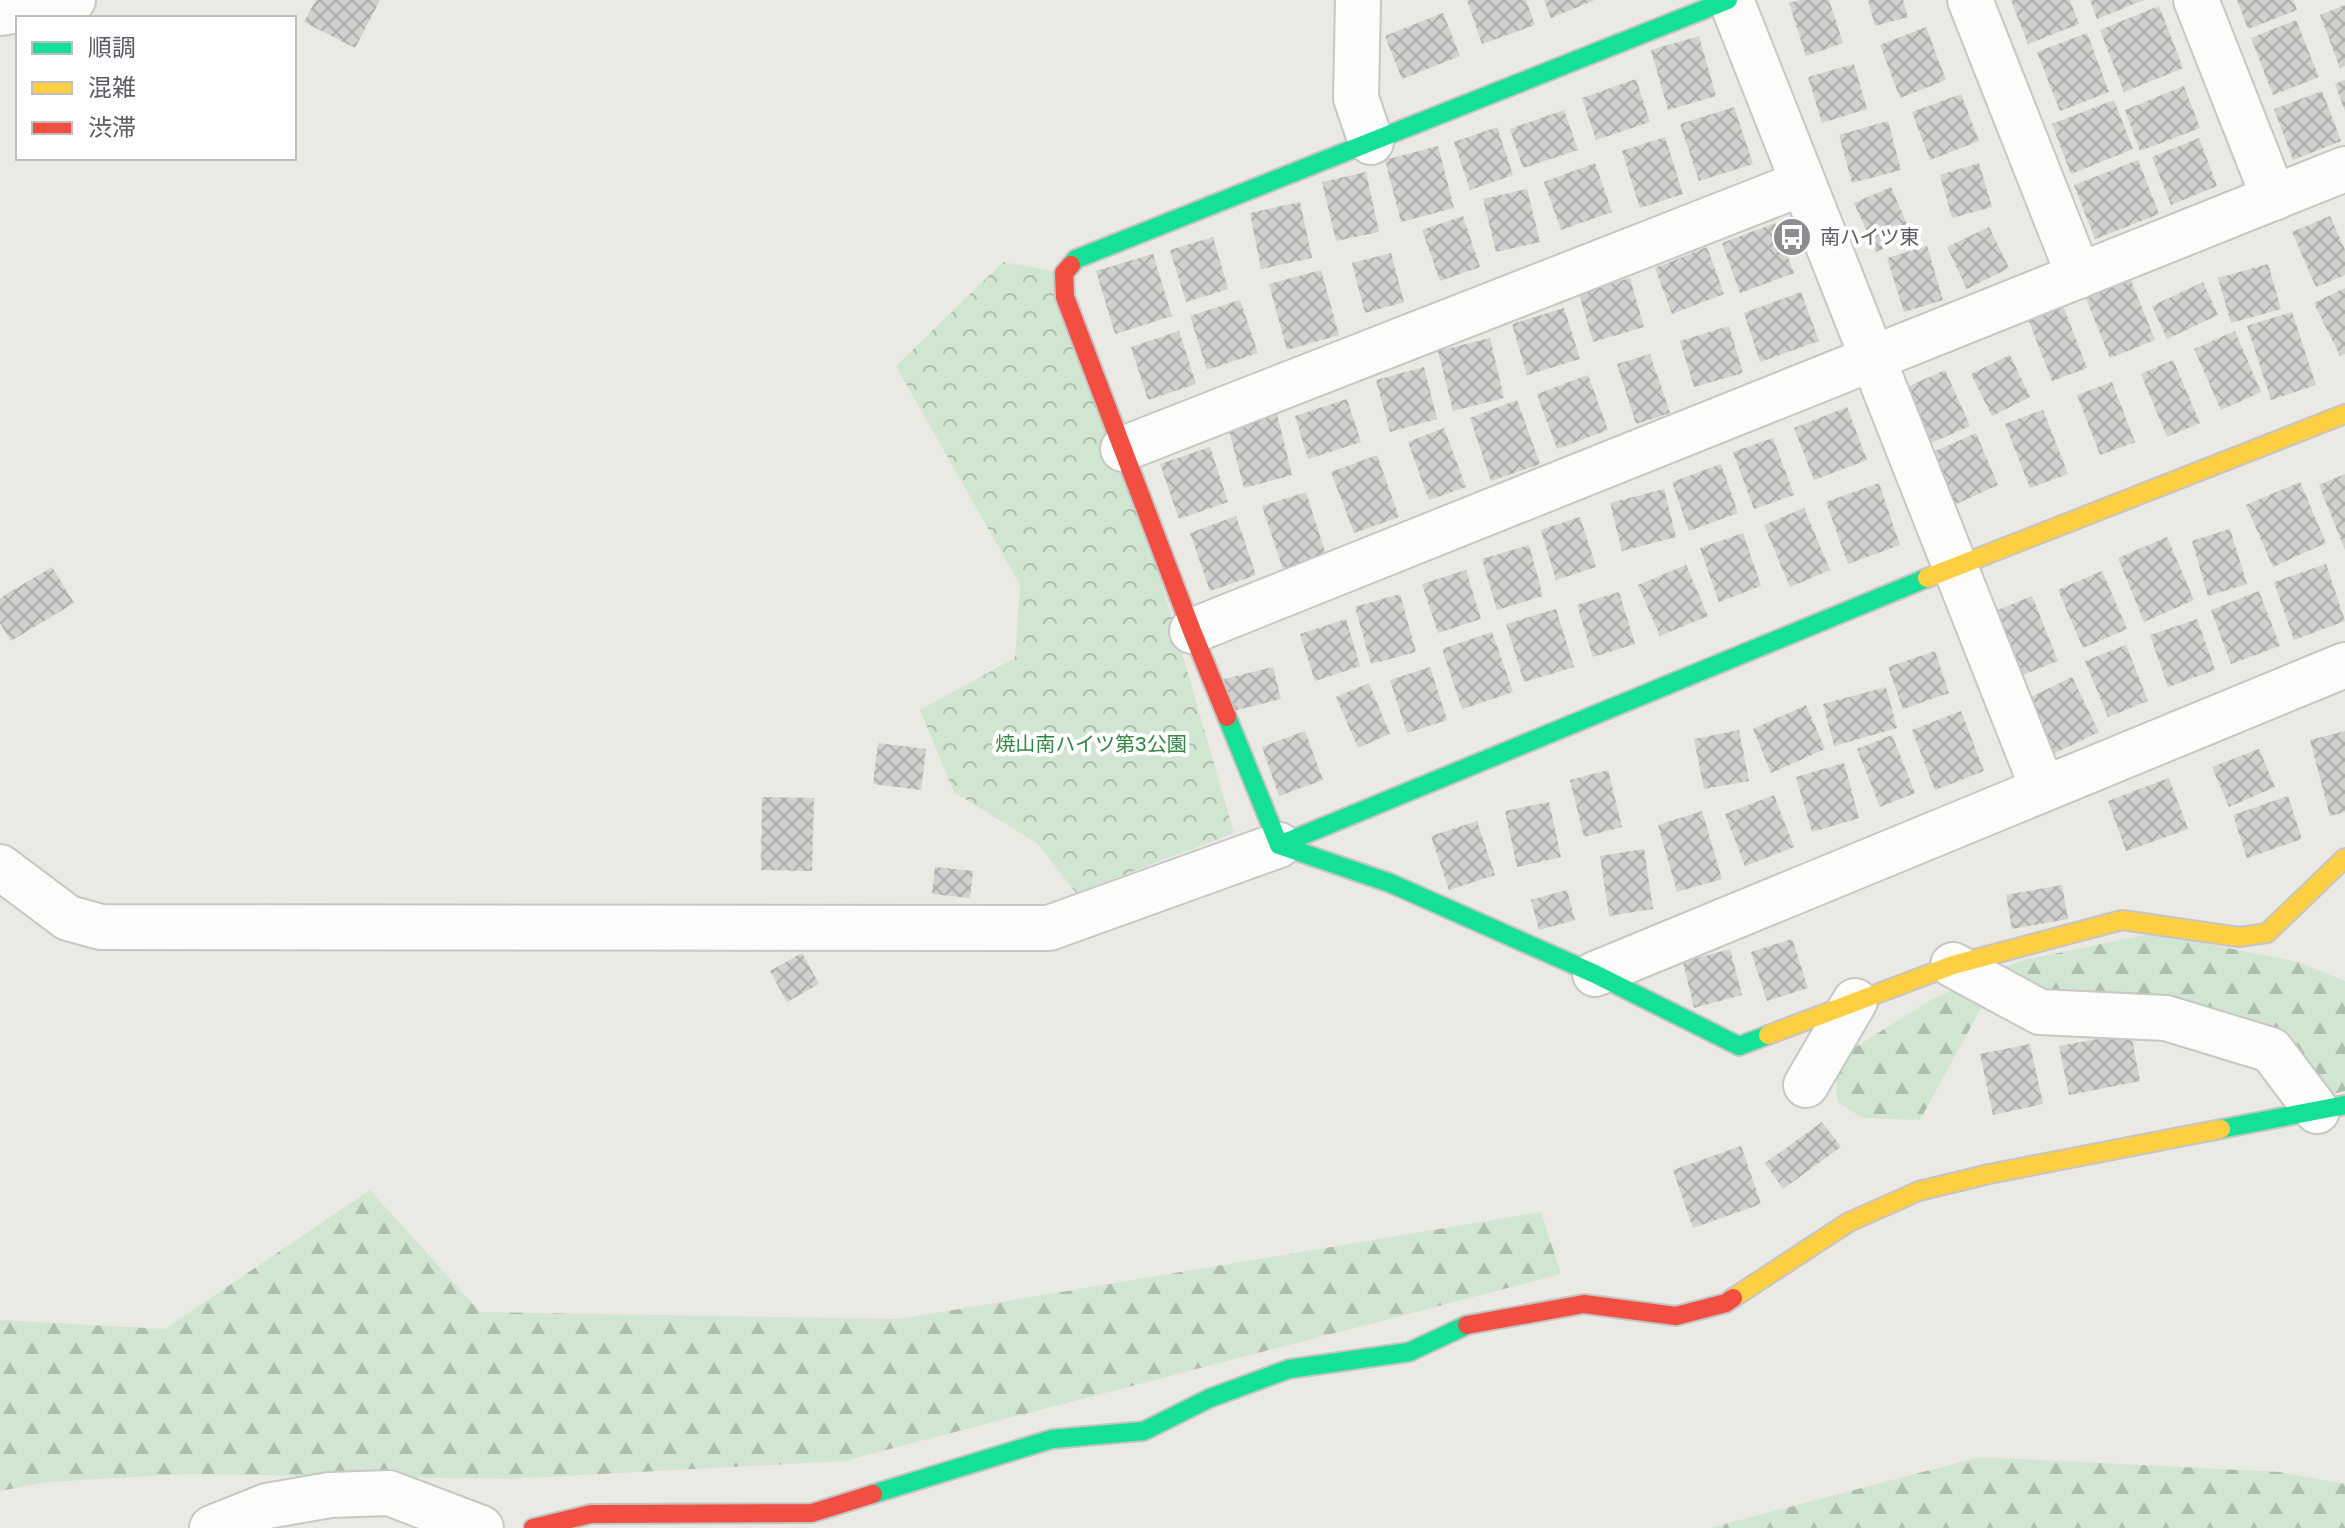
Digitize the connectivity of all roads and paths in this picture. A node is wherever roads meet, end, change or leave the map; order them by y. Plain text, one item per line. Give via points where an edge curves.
1 (73, 0) edge
2 (1358, 0) edge
3 (1729, 0) edge
4 (1970, 0) edge
5 (2196, 0) edge
6 (0, 13) edge
7 (1371, 142) junction
8 (2345, 169) edge
9 (1803, 183) junction
10 (2274, 198) junction
11 (2079, 276) junction
12 (1873, 358) junction
13 (2345, 414) edge
14 (1123, 449) junction
15 (1954, 567) junction
16 (1192, 631) junction
17 (2345, 665) edge
18 (2043, 789) junction
19 (1279, 845) junction
20 (2345, 858) edge
21 (0, 867) edge
22 (1953, 965) junction
23 (1595, 974) junction
24 (1855, 1001) junction
25 (1806, 1085) dead end
26 (2331, 1108) edge
27 (212, 1528) edge
28 (481, 1528) edge
29 (533, 1528) edge

1 - 6 street
2 - 7 street via 1356,98
3 - 7 street
3 - 9 street
4 - 11 street
5 - 10 street
7 - 14 street via 1076,259 1064,273 1065,297
8 - 10 street
9 - 12 street
9 - 14 street
10 - 11 street
11 - 12 street
12 - 15 street
12 - 16 street
13 - 15 street
14 - 16 street
15 - 18 street
15 - 19 street
16 - 19 street
17 - 18 street
18 - 23 street
19 - 21 street via 1049,928 101,927 68,918
19 - 23 street via 1390,883
20 - 22 street via 2267,933 2239,937 2122,920
22 - 24 street
22 - 26 street via 2040,1012 2166,1018 2271,1050
23 - 24 street via 1739,1046
24 - 25 street
26 - 29 street via 1919,1191 1849,1222 1726,1303 1676,1316 1584,1304 1470,1324 1409,1352 1289,1369 1210,1398 1144,1431 1052,1439 812,1513 591,1514
27 - 28 street via 267,1506 330,1495 389,1493

